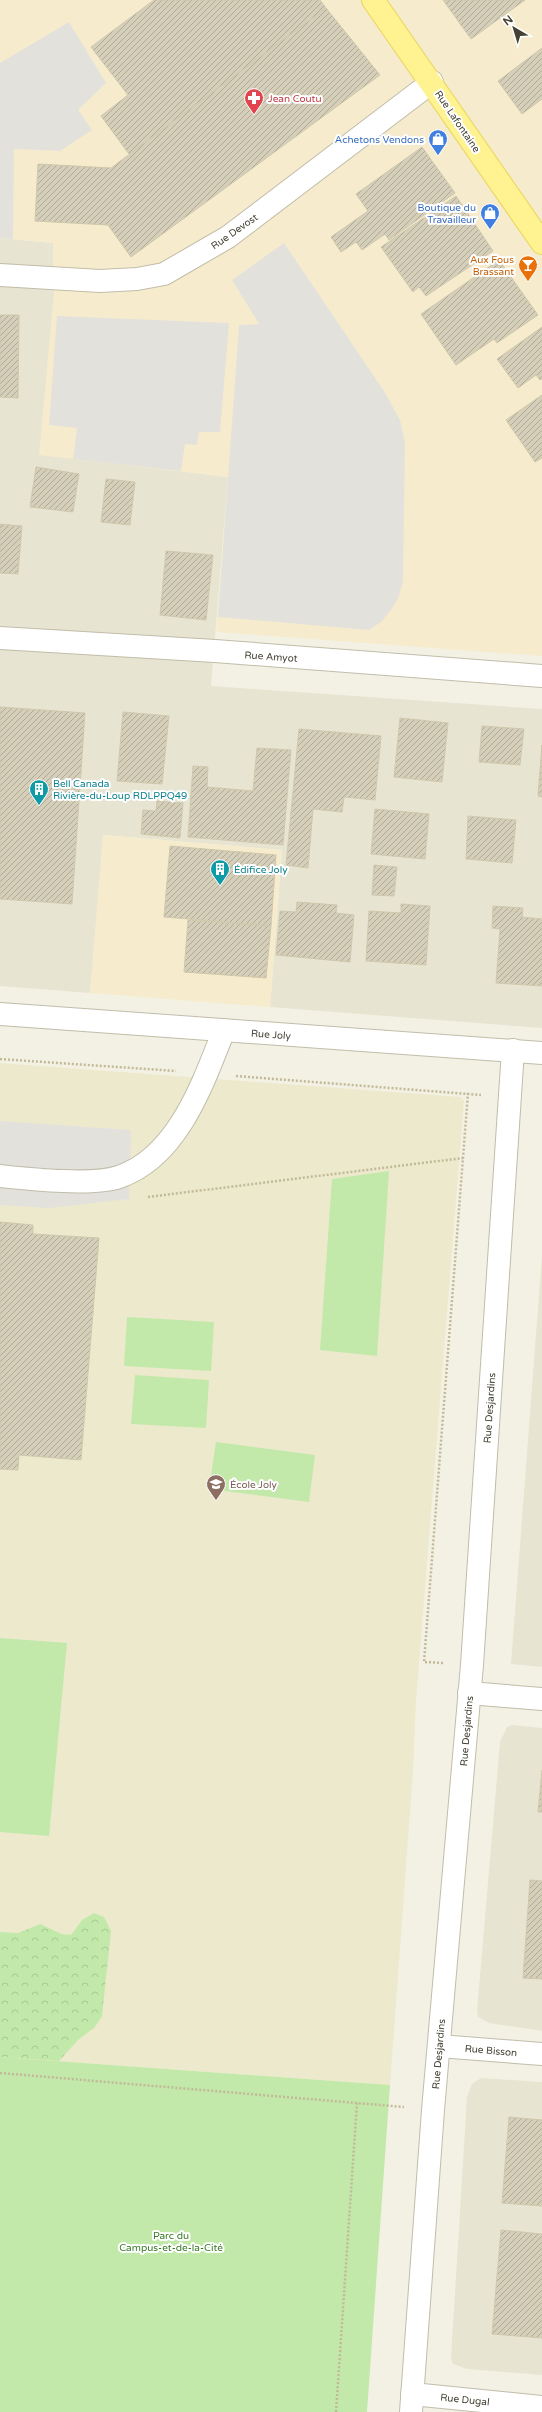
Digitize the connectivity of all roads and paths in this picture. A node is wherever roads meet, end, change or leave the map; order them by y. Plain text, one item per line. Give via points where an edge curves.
1 (373, 0) edge
2 (432, 82) junction
3 (542, 243) edge
4 (0, 275) edge
5 (0, 638) edge
6 (542, 676) edge
7 (0, 1014) edge
8 (224, 1030) junction
9 (513, 1050) junction
10 (542, 1053) edge
11 (0, 1059) edge
12 (206, 1074) junction
13 (468, 1093) junction
14 (509, 1097) junction
15 (463, 1158) junction
16 (0, 1176) edge
17 (144, 1197) dead end
18 (472, 1664) junction
19 (469, 1693) junction
20 (542, 1699) edge
21 (439, 2046) junction
22 (542, 2054) edge
23 (0, 2074) edge
24 (357, 2103) junction
25 (433, 2110) junction
26 (411, 2403) edge
27 (542, 2407) edge
28 (336, 2412) edge

1 - 2 main road, Rue Lafontaine
2 - 3 main road, Rue Lafontaine
2 - 4 street, Rue Devost via 228,237 164,274 137,279 100,281
5 - 6 street, Rue Amyot via 215,651
7 - 8 street, Rue Joly
8 - 9 street, Rue Joly
8 - 12 street
9 - 10 street, Rue Joly
9 - 14 street, Rue Desjardins
11 - 12 path
12 - 13 path
12 - 16 street via 193,1102 172,1135 155,1155 139,1167 118,1177 94,1180
13 - 14 path
13 - 15 path
14 - 18 street, Rue Desjardins
15 - 17 path
15 - 18 path via 424,1662
18 - 19 street, Rue Desjardins
19 - 20 street
19 - 21 street, Rue Desjardins
21 - 22 street, Rue Bisson
21 - 25 street, Rue Desjardins
23 - 24 path
24 - 25 path
24 - 28 path
25 - 26 street, Rue Desjardins
26 - 27 street, Rue Dugal

